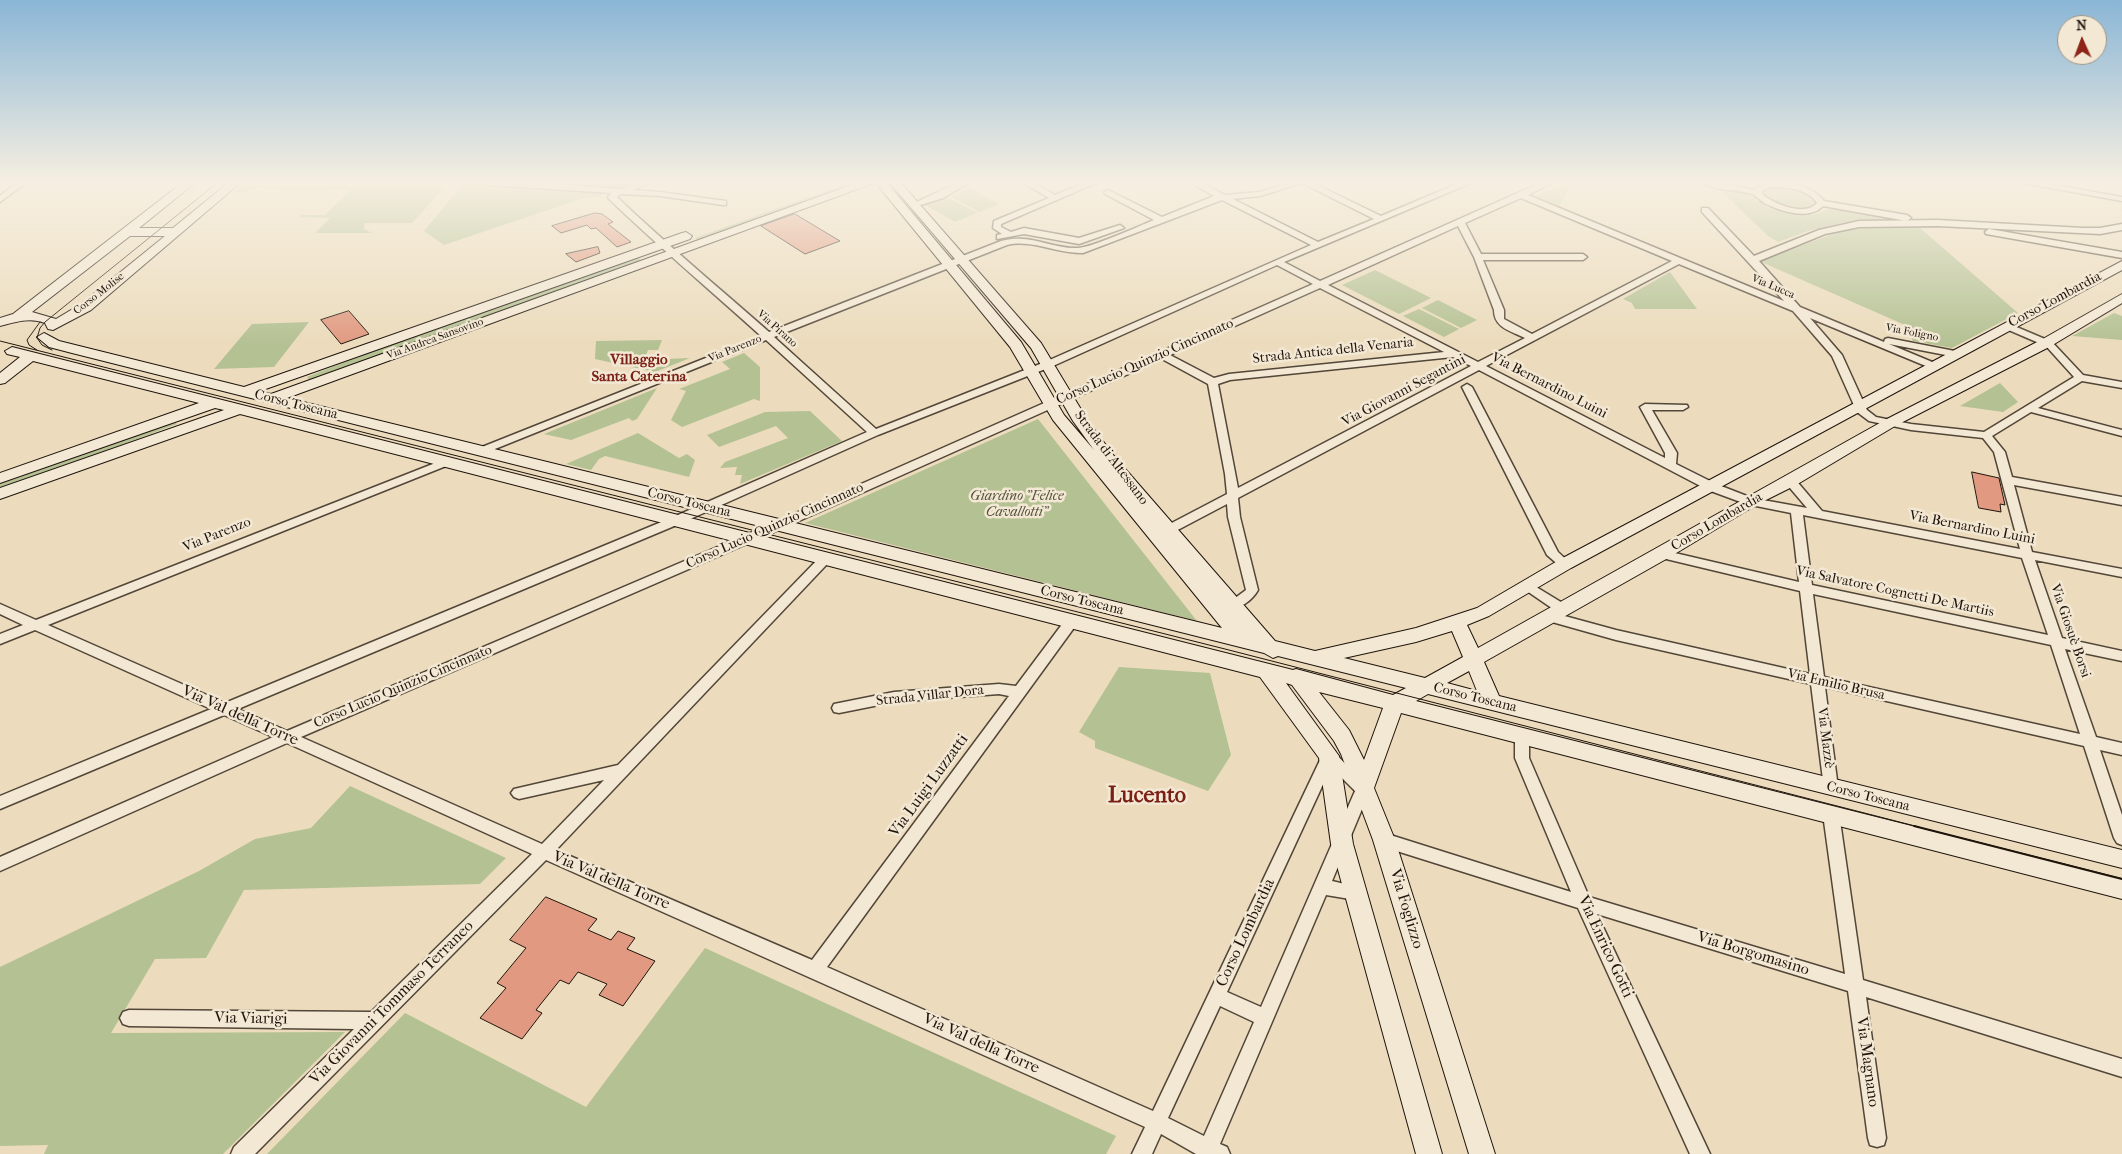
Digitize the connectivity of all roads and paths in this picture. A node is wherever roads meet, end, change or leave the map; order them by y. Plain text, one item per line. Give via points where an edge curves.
1 (122, 237) edge
2 (170, 237) edge
3 (654, 237) edge
4 (683, 237) edge
5 (720, 237) edge
6 (932, 237) edge
7 (938, 237) edge
8 (1003, 237) edge
9 (1058, 237) edge
10 (1091, 237) edge
11 (1119, 237) edge
12 (1302, 237) edge
13 (1337, 237) edge
14 (1429, 237) edge
15 (1468, 237) edge
16 (1621, 237) edge
17 (1731, 237) edge
18 (1810, 237) edge
19 (2018, 237) edge
20 (662, 244) junction
21 (1318, 245) junction
22 (674, 253) junction
23 (2122, 255) edge
24 (1478, 257) junction
25 (1583, 257) dead end
26 (955, 260) junction
27 (1753, 260) junction
28 (1678, 261) junction
29 (1277, 262) junction
30 (2122, 265) edge
31 (1319, 284) junction
32 (2122, 298) edge
33 (1799, 311) junction
34 (17, 318) junction
35 (0, 322) edge
36 (2007, 326) junction
37 (49, 332) junction
38 (1863, 336) junction
39 (766, 337) junction
40 (1533, 338) junction
41 (2046, 343) junction
42 (6, 352) edge
43 (1456, 354) junction
44 (1956, 354) junction
45 (31, 355) junction
46 (1162, 355) junction
47 (1049, 364) junction
48 (1933, 366) junction
49 (1479, 367) junction
50 (1032, 370) junction
51 (2080, 378) junction
52 (0, 380) edge
53 (1213, 382) junction
54 (2122, 385) edge
55 (1467, 387) dead end
56 (244, 392) junction
57 (270, 398) junction
58 (1067, 398) junction
59 (214, 403) junction
60 (1050, 404) junction
61 (1683, 407) dead end
62 (1860, 407) junction
63 (238, 409) junction
64 (2030, 409) junction
65 (1890, 423) junction
66 (874, 433) junction
67 (2122, 434) edge
68 (1986, 435) junction
69 (481, 451) junction
70 (447, 462) junction
71 (1670, 465) junction
72 (0, 478) edge
73 (2006, 480) junction
74 (1790, 481) junction
75 (1712, 486) junction
76 (0, 494) edge
77 (1232, 497) junction
78 (1750, 501) junction
79 (2122, 501) edge
80 (707, 506) junction
81 (1796, 509) junction
82 (1817, 513) junction
83 (676, 521) junction
84 (780, 524) junction
85 (1168, 530) junction
86 (749, 538) junction
87 (1662, 554) junction
88 (2027, 554) junction
89 (826, 558) junction
90 (1565, 564) junction
91 (2122, 573) edge
92 (1528, 586) junction
93 (1807, 588) junction
94 (1225, 607) junction
95 (0, 609) edge
96 (1557, 613) junction
97 (1071, 622) junction
98 (1457, 622) junction
99 (35, 625) junction
100 (1197, 630) junction
101 (0, 639) edge
102 (1243, 642) junction
103 (2057, 642) junction
104 (1272, 649) junction
105 (2122, 656) edge
106 (1312, 658) junction
107 (1474, 660) junction
108 (1267, 672) junction
109 (1292, 673) junction
110 (1818, 681) junction
111 (1428, 686) junction
112 (1020, 692) junction
113 (1492, 702) junction
114 (1394, 704) junction
115 (839, 708) dead end
116 (225, 710) junction
117 (1522, 736) junction
118 (286, 737) junction
119 (2090, 742) junction
120 (2122, 749) edge
121 (1329, 756) junction
122 (622, 770) junction
123 (1831, 788) junction
124 (1364, 790) junction
125 (518, 793) dead end
126 (0, 803) edge
127 (1831, 814) junction
128 (2122, 838) edge
129 (1384, 840) junction
130 (1342, 844) junction
131 (544, 852) junction
132 (2122, 859) edge
133 (0, 864) edge
134 (1323, 887) junction
135 (2122, 889) edge
136 (1356, 893) junction
137 (1584, 902) junction
138 (815, 970) junction
139 (1857, 986) junction
140 (1216, 996) junction
141 (128, 1018) dead end
142 (1266, 1018) junction
143 (373, 1022) junction
144 (2122, 1068) edge
145 (1156, 1122) junction
146 (1877, 1138) dead end
147 (1212, 1152) edge
148 (241, 1154) edge
149 (1142, 1154) edge
150 (1429, 1154) edge
151 (1482, 1154) edge
152 (1700, 1154) edge

1 - 34 street
2 - 37 street, Corso Molise via 86,307
3 - 20 street, Via Pirano
4 - 20 street, Via Andrea Sansovino
5 - 22 street, Via Andrea Sansovino
6 - 26 street, Strada di Altessano
7 - 26 street, Strada di Altessano
8 - 26 street
9 - 10 street via 1079,241
11 - 26 street via 1083,250 1067,251 1017,240
12 - 21 street
13 - 21 street
14 - 31 street, Corso Lucio Quinzio Cincinnato
15 - 24 street
16 - 28 street, Via Lucca
17 - 27 street
18 - 27 street
19 - 23 street
20 - 22 street, Via Pirano
20 - 56 street, Via Andrea Sansovino
21 - 29 street
22 - 39 street, Via Pirano
22 - 57 street, Via Andrea Sansovino
24 - 25 street
24 - 40 street via 1500,310 1499,319
26 - 39 street, Via Parenzo
26 - 47 street, Strada di Altessano
26 - 50 street, Strada di Altessano
27 - 33 street
28 - 33 street, Via Lucca
28 - 40 street, Via Giovanni Segantini
29 - 31 street, Via Bernardino Luini
29 - 47 street
30 - 36 street, Corso Lombardia
31 - 43 street, Via Bernardino Luini
31 - 46 street, Corso Lucio Quinzio Cincinnato
32 - 41 street, Corso Lombardia
33 - 38 street, Via Lucca
33 - 62 street via 1838,355
34 - 35 street
34 - 37 street, Corso Toscana via 51,320
36 - 41 street
36 - 44 street, Corso Lombardia
37 - 42 street, Corso Molise
37 - 56 street, Corso Toscana via 48,341 61,346
38 - 44 street, Via Foligno
38 - 48 street, Via Lucca
39 - 66 street, Via Pirano
39 - 69 street, Via Parenzo
40 - 49 street, Via Giovanni Segantini
41 - 51 street
41 - 65 street, Corso Lombardia
42 - 45 street, Corso Toscana
43 - 49 street, Via Bernardino Luini
43 - 53 street, Strada Antica della Venaria via 1229,377
44 - 48 street, Corso Lombardia
45 - 52 street
45 - 59 street, Corso Toscana
46 - 53 street
46 - 58 street, Corso Lucio Quinzio Cincinnato
47 - 50 street
47 - 58 street, Strada di Altessano
48 - 62 street, Corso Lombardia
49 - 71 street, Via Bernardino Luini
49 - 77 street, Via Giovanni Segantini
50 - 60 street, Strada di Altessano
50 - 66 street
51 - 54 street
51 - 64 street
53 - 77 street via 1231,474
55 - 90 street via 1553,554
56 - 57 street, Corso Toscana
56 - 59 street, Via Andrea Sansovino
57 - 63 street, Via Andrea Sansovino
57 - 69 street, Corso Toscana
58 - 60 street, Corso Lucio Quinzio Cincinnato
58 - 85 street, Strada di Altessano via 1087,431
59 - 63 street, Corso Toscana
59 - 72 street, Via Andrea Sansovino
60 - 84 street, Corso Lucio Quinzio Cincinnato
60 - 94 street, Strada di Altessano via 1058,418
61 - 71 street via 1645,407 1671,453
62 - 65 street via 1866,416
62 - 75 street, Corso Lombardia
63 - 70 street, Corso Toscana
63 - 76 street, Via Andrea Sansovino
64 - 67 street
64 - 68 street
65 - 68 street
65 - 74 street, Corso Lombardia
66 - 80 street
68 - 73 street, Via Giosuè Borsi via 1999,452
69 - 80 street, Corso Toscana
70 - 83 street, Corso Toscana
70 - 99 street, Via Parenzo
71 - 75 street, Via Bernardino Luini
73 - 79 street
73 - 88 street, Via Giosuè Borsi
74 - 78 street, Corso Lombardia
74 - 82 street
75 - 78 street, Via Bernardino Luini
75 - 90 street, Corso Lombardia
77 - 85 street, Via Giovanni Segantini
77 - 94 street via 1252,590 1249,595
78 - 81 street, Via Bernardino Luini
78 - 87 street, Corso Lombardia
80 - 83 street
80 - 84 street, Corso Toscana
81 - 82 street, Via Bernardino Luini
81 - 93 street, Via Mazzè
82 - 88 street, Via Bernardino Luini
83 - 86 street, Corso Toscana
83 - 116 street
84 - 86 street, Corso Lucio Quinzio Cincinnato
84 - 100 street, Corso Toscana
85 - 94 street, Strada di Altessano
86 - 89 street, Corso Toscana
86 - 118 street, Corso Lucio Quinzio Cincinnato
87 - 93 street, Via Salvatore Cognetti De Martiis
87 - 96 street, Corso Lombardia
88 - 91 street, Via Bernardino Luini
88 - 103 street, Via Giosuè Borsi
89 - 97 street, Corso Toscana
89 - 122 street
90 - 92 street, Corso Lombardia
92 - 96 street, Via Emilio Brusa
92 - 98 street, Corso Lombardia via 1483,612
93 - 103 street, Via Salvatore Cognetti De Martiis
93 - 110 street, Via Mazzè
94 - 100 street
94 - 102 street, Strada di Altessano
94 - 104 street, Strada di Altessano
95 - 99 street, Via Val della Torre
96 - 107 street, Corso Lombardia
96 - 110 street, Via Emilio Brusa via 1616,635
97 - 108 street, Corso Toscana
97 - 112 street, Via Luigi Luzzatti
98 - 106 street, Corso Lombardia via 1416,635
98 - 107 street
99 - 101 street, Via Parenzo
99 - 116 street, Via Val della Torre
100 - 102 street, Corso Toscana
102 - 104 street, Corso Toscana
102 - 108 street, Strada di Altessano
103 - 105 street, Via Salvatore Cognetti De Martiis
103 - 119 street, Via Giosuè Borsi
104 - 106 street, Corso Toscana
104 - 109 street, Strada di Altessano
106 - 109 street, Corso Lombardia
106 - 111 street, Corso Toscana
107 - 111 street, Corso Lombardia
107 - 113 street
108 - 109 street, Corso Toscana
108 - 121 street
109 - 114 street, Corso Toscana
109 - 124 street, Via Foglizzo via 1342,736
110 - 119 street, Via Emilio Brusa
110 - 123 street, Via Mazzè
111 - 113 street, Corso Toscana
111 - 114 street, Corso Lombardia
112 - 115 street, Strada Villar Dora via 999,689 894,697
112 - 138 street, Via Luigi Luzzatti
113 - 123 street, Corso Toscana
114 - 117 street, Corso Toscana
114 - 124 street
116 - 118 street, Via Val della Torre
116 - 126 street
117 - 127 street, Corso Toscana
117 - 137 street, Via Enrico Gotti via 1522,758
118 - 131 street, Via Val della Torre
118 - 133 street, Corso Lucio Quinzio Cincinnato
119 - 120 street, Via Emilio Brusa
119 - 128 street, Via Giosuè Borsi
121 - 124 street
121 - 130 street
121 - 140 street, Corso Lombardia
122 - 125 street
122 - 131 street
123 - 132 street, Corso Toscana
124 - 129 street, Via Foglizzo
124 - 130 street
127 - 135 street, Corso Toscana
127 - 139 street
129 - 137 street, Via Borgomasino
129 - 151 street, Via Foglizzo
130 - 134 street
130 - 136 street
131 - 138 street, Via Val della Torre
131 - 143 street, Via Giovanni Tommaso Terraneo
134 - 136 street
134 - 142 street
136 - 150 street
137 - 139 street, Via Borgomasino
137 - 152 street, Via Enrico Gotti
138 - 145 street, Via Val della Torre
139 - 144 street, Via Borgomasino
139 - 146 street, Via Magnano
140 - 142 street
140 - 145 street, Corso Lombardia
141 - 143 street, Via Viarigi
142 - 147 street
143 - 148 street, Via Giovanni Tommaso Terraneo
145 - 147 street, Via Val della Torre
145 - 149 street, Corso Lombardia

